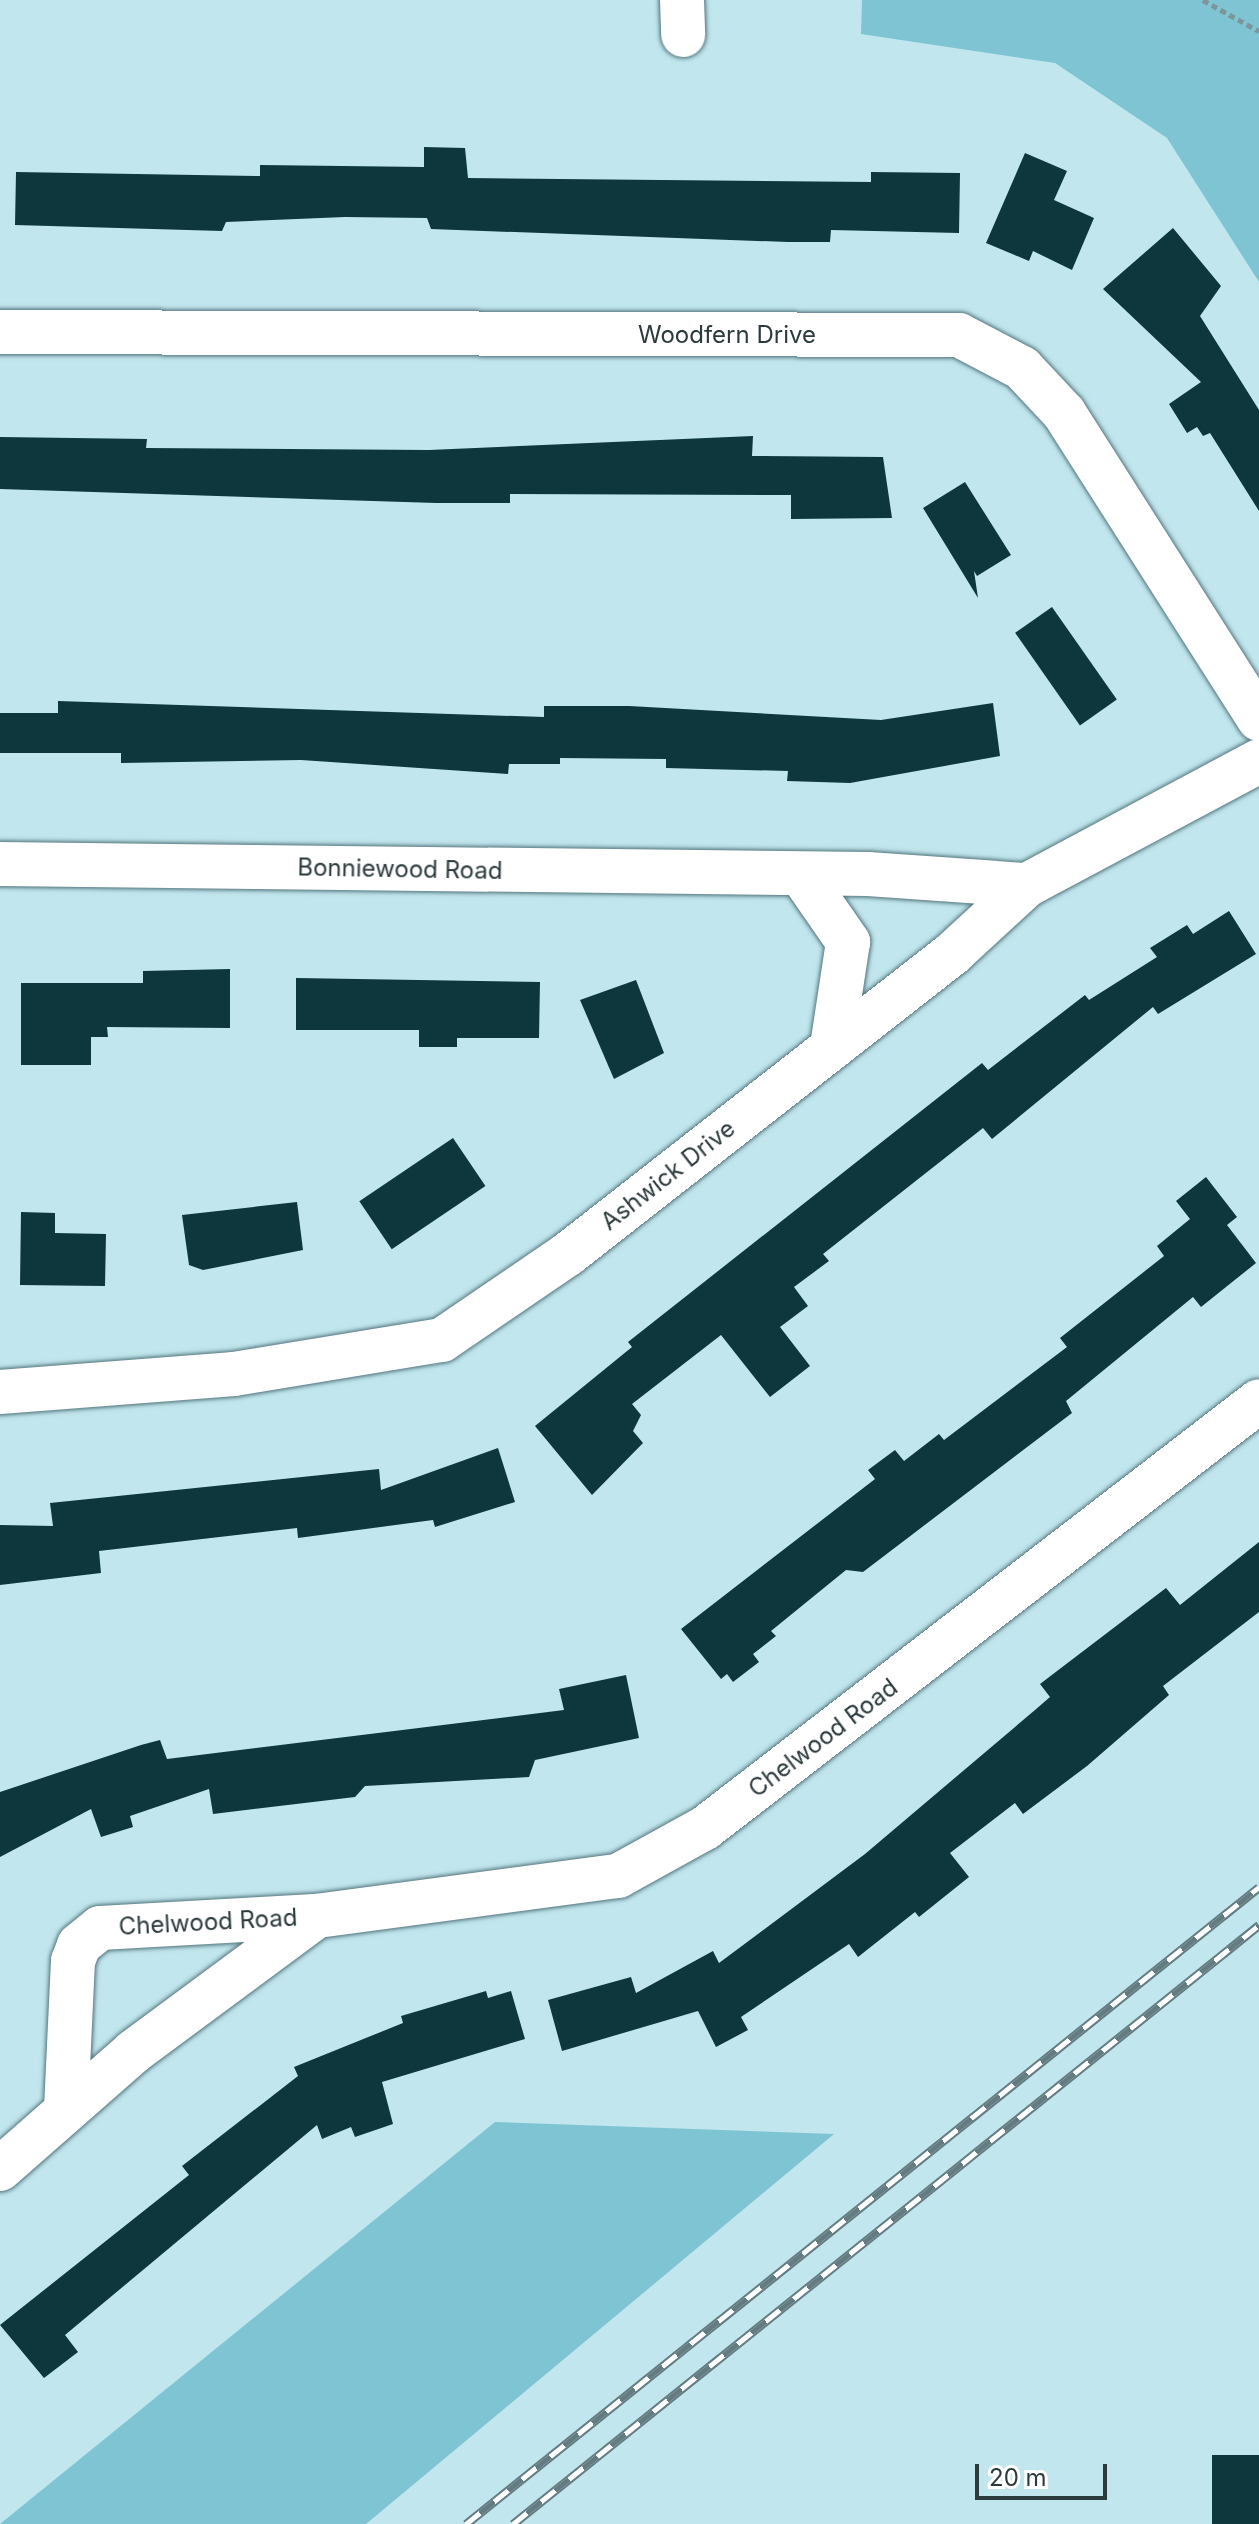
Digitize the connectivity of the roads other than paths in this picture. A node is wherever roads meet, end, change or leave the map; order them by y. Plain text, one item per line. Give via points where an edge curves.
1 (0, 332) edge
2 (1259, 719) edge
3 (1259, 761) edge
4 (0, 864) edge
5 (801, 874) junction
6 (1027, 885) junction
7 (832, 1047) junction
8 (0, 1392) edge
9 (1259, 1401) edge
10 (317, 1916) junction
11 (66, 2109) junction
12 (0, 2169) edge

1 - 2 street, Woodfern Drive via 959,335 1022,368 1064,413
3 - 6 street, Ashwick Drive
4 - 5 street, Bonniewood Road
5 - 6 street, Bonniewood Road
5 - 7 street via 848,942
6 - 7 street, Ashwick Drive
7 - 8 street, Ashwick Drive via 568,1254 442,1340 234,1374
9 - 10 street, Chelwood Road via 660,1855 618,1876
10 - 11 street, Chelwood Road
10 - 11 street, Chelwood Road via 100,1928 79,1945 73,1961
11 - 12 street, Chelwood Road

